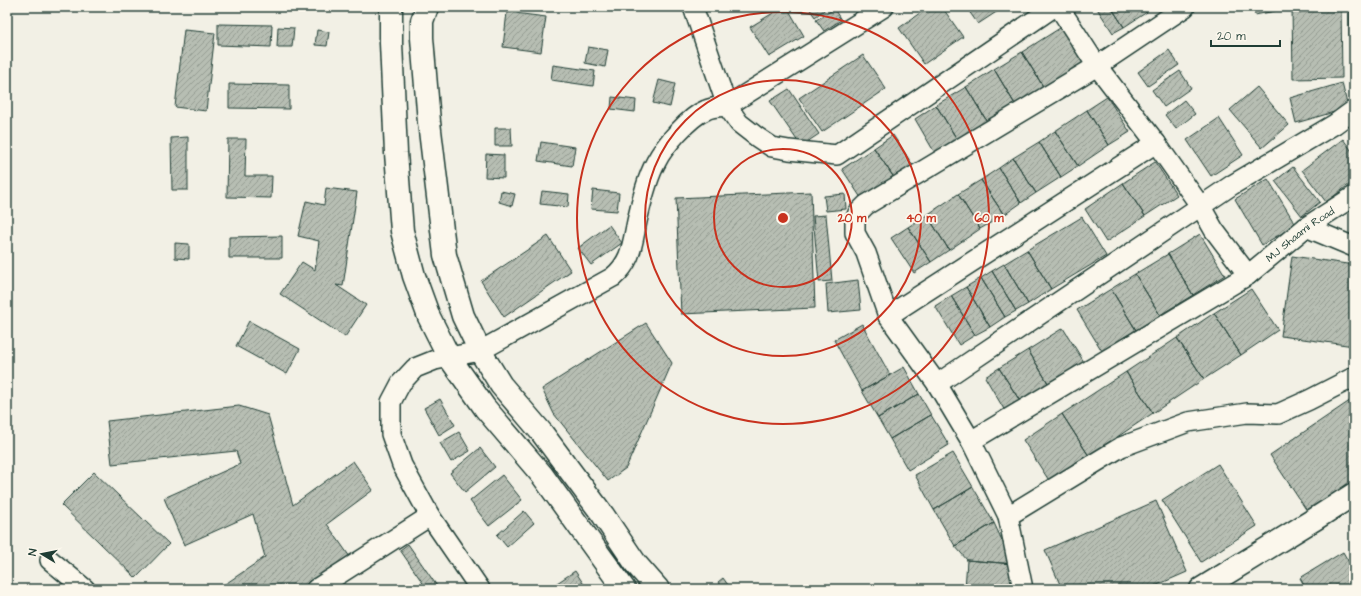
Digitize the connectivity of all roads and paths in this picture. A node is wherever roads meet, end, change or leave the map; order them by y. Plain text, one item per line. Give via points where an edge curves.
1 (391, 7) edge
2 (427, 7) edge
3 (693, 7) edge
4 (884, 7) edge
5 (1054, 7) edge
6 (1059, 7) edge
7 (1185, 7) edge
8 (1098, 66) junction
9 (727, 106) junction
10 (1354, 110) edge
11 (1156, 143) junction
12 (1354, 196) edge
13 (1201, 206) junction
14 (1306, 227) junction
15 (1354, 247) edge
16 (1248, 275) junction
17 (888, 316) junction
18 (480, 351) junction
19 (449, 357) junction
20 (1354, 377) edge
21 (937, 384) junction
22 (971, 441) junction
23 (1354, 494) edge
24 (430, 516) junction
25 (1008, 516) junction
26 (50, 560) dead end
27 (636, 564) junction
28 (619, 584) edge
29 (85, 589) edge
30 (316, 589) edge
31 (480, 589) edge
32 (658, 589) edge
33 (1023, 589) edge
34 (1200, 589) edge

1 - 19 street via 396,153 402,231 414,276 429,317
2 - 18 street via 422,20 428,122 445,255 463,316
3 - 9 street
4 - 9 street
5 - 9 street via 837,155 772,147 739,123
6 - 8 street
7 - 8 street
8 - 11 street
8 - 17 street via 866,205 858,213 855,233 866,253
9 - 18 street via 707,109 692,119 656,162 643,198 631,250 621,270 593,289
10 - 13 street
11 - 13 street
11 - 17 street
12 - 14 street, MJ Shaami Road
13 - 16 street via 1214,230
13 - 21 street
14 - 15 street
14 - 16 street, MJ Shaami Road
16 - 22 street, MJ Shaami Road
17 - 21 street
18 - 19 street
18 - 27 street via 501,385 542,433
19 - 24 street via 415,368 391,402 391,434 402,465
19 - 28 street via 485,408 542,475
20 - 25 street via 1278,414 1246,412 1188,422 1121,447
21 - 22 street
22 - 25 street
23 - 34 street
24 - 30 street
24 - 31 street
25 - 33 street
26 - 29 street
27 - 28 street
27 - 32 street

